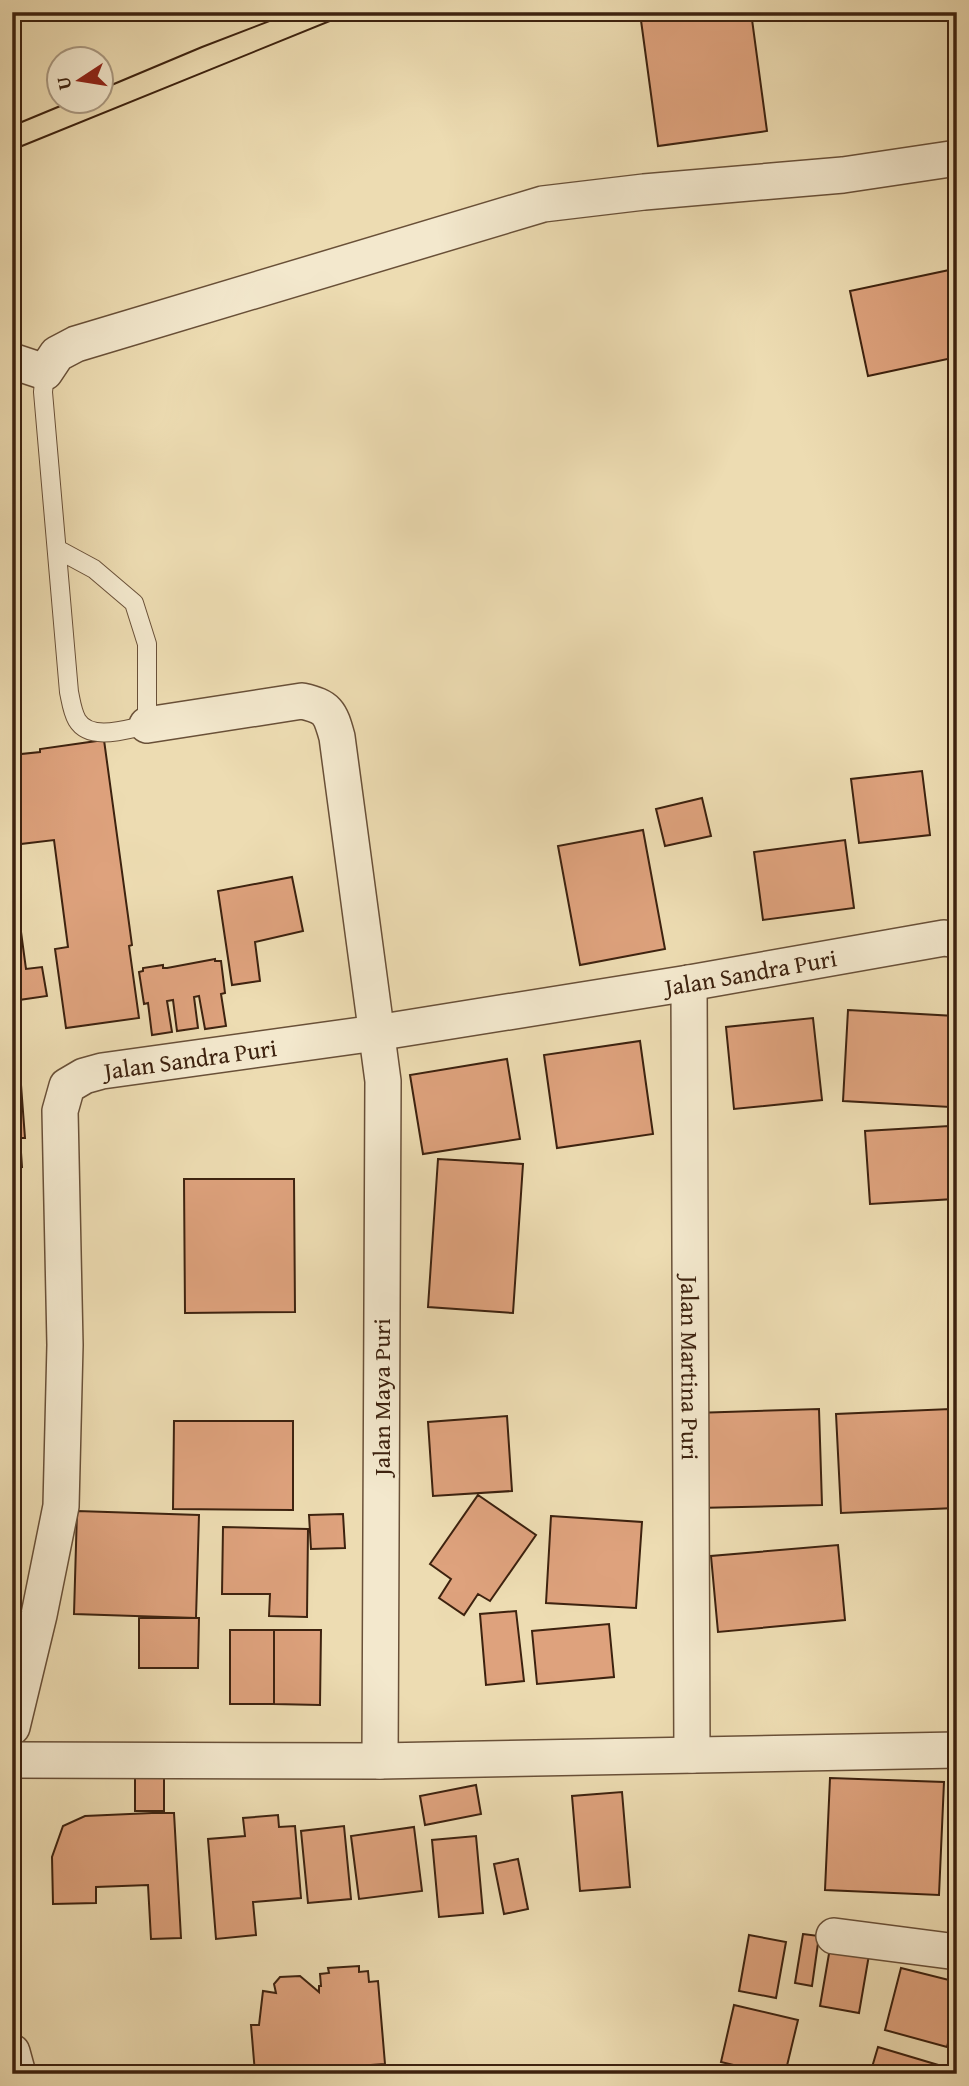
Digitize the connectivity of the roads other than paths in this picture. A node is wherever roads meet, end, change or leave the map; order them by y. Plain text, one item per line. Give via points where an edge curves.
1 (957, 158) edge
2 (12, 361) edge
3 (45, 372) junction
4 (57, 549) junction
5 (147, 725) junction
6 (957, 940) edge
7 (689, 983) junction
8 (376, 1033) junction
9 (18, 1675) edge
10 (12, 1727) edge
11 (957, 1751) edge
12 (692, 1755) junction
13 (12, 1760) edge
14 (380, 1761) junction
15 (834, 1936) dead end
16 (957, 1952) edge
17 (12, 2052) edge
18 (18, 2074) edge

1 - 3 street via 843,175 543,204 76,344 57,354
2 - 3 street
3 - 4 lane
4 - 5 lane via 94,569 134,603 147,644
4 - 5 lane via 69,692 77,721 87,730 102,733
5 - 8 street, Jalan Maya Puri via 302,701 320,705 331,715
6 - 7 street, Jalan Sandra Puri via 944,938
7 - 8 street, Jalan Sandra Puri
7 - 12 street, Jalan Martina Puri
8 - 9 street, Jalan Sandra Puri via 102,1071 67,1086 60,1111 65,1345 61,1506 39,1615
8 - 14 street, Jalan Maya Puri via 383,1081
9 - 10 street, Jalan Sandra Puri
11 - 12 street
12 - 14 street
13 - 14 street
15 - 16 street
17 - 18 street

